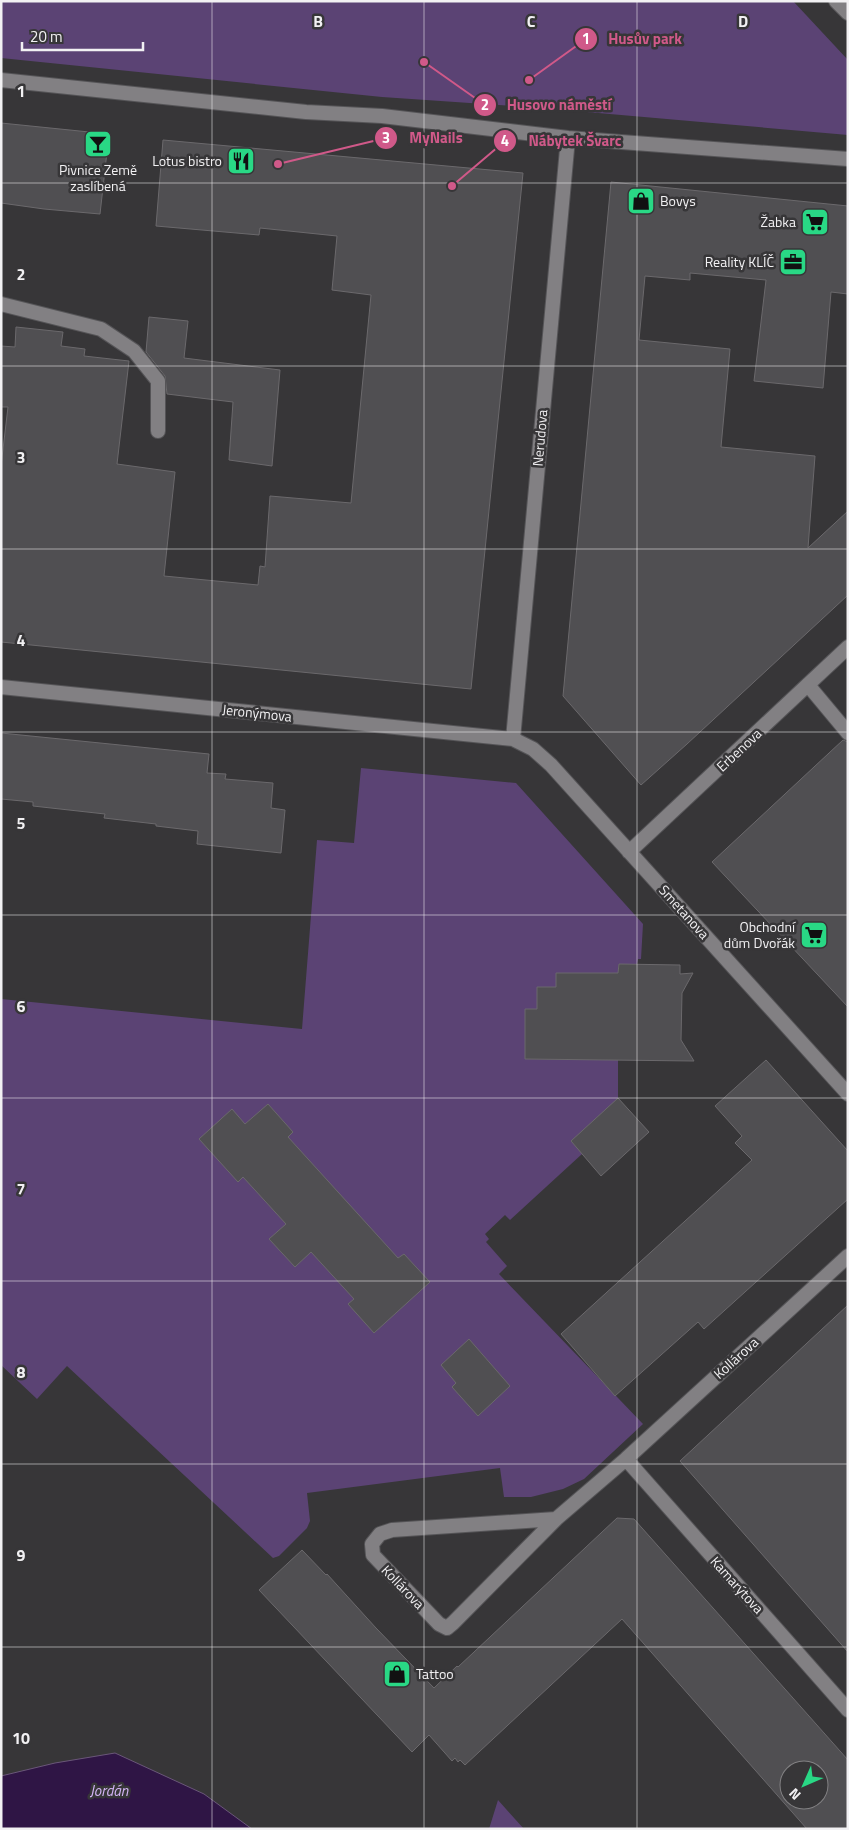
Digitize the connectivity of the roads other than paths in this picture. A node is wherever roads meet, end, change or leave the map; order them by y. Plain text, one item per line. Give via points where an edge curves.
1 (836, 1) edge
2 (848, 13) edge
3 (1, 80) edge
4 (568, 138) junction
5 (848, 159) edge
6 (1, 304) edge
7 (158, 431) dead end
8 (848, 647) edge
9 (808, 685) junction
10 (1, 687) edge
11 (848, 733) edge
12 (513, 739) junction
13 (630, 852) junction
14 (848, 1094) edge
15 (848, 1256) edge
16 (626, 1459) junction
17 (556, 1519) junction
18 (848, 1710) edge

1 - 2 street
3 - 4 street via 306,112 382,116
4 - 5 street
4 - 12 street, Nerudova
6 - 7 street via 101,329 134,351 158,381
8 - 9 street, Erbenova
9 - 11 street
9 - 13 street, Erbenova
10 - 12 street, Jeronýmova
12 - 13 street, Smetanova via 533,749 551,766
13 - 14 street, Smetanova
15 - 16 street, Kollárova
16 - 17 street, Kollárova
16 - 18 street, Kamarýtova
17 - 17 street, Kollárova via 392,1530 380,1534 372,1544 373,1555 439,1624 447,1628

